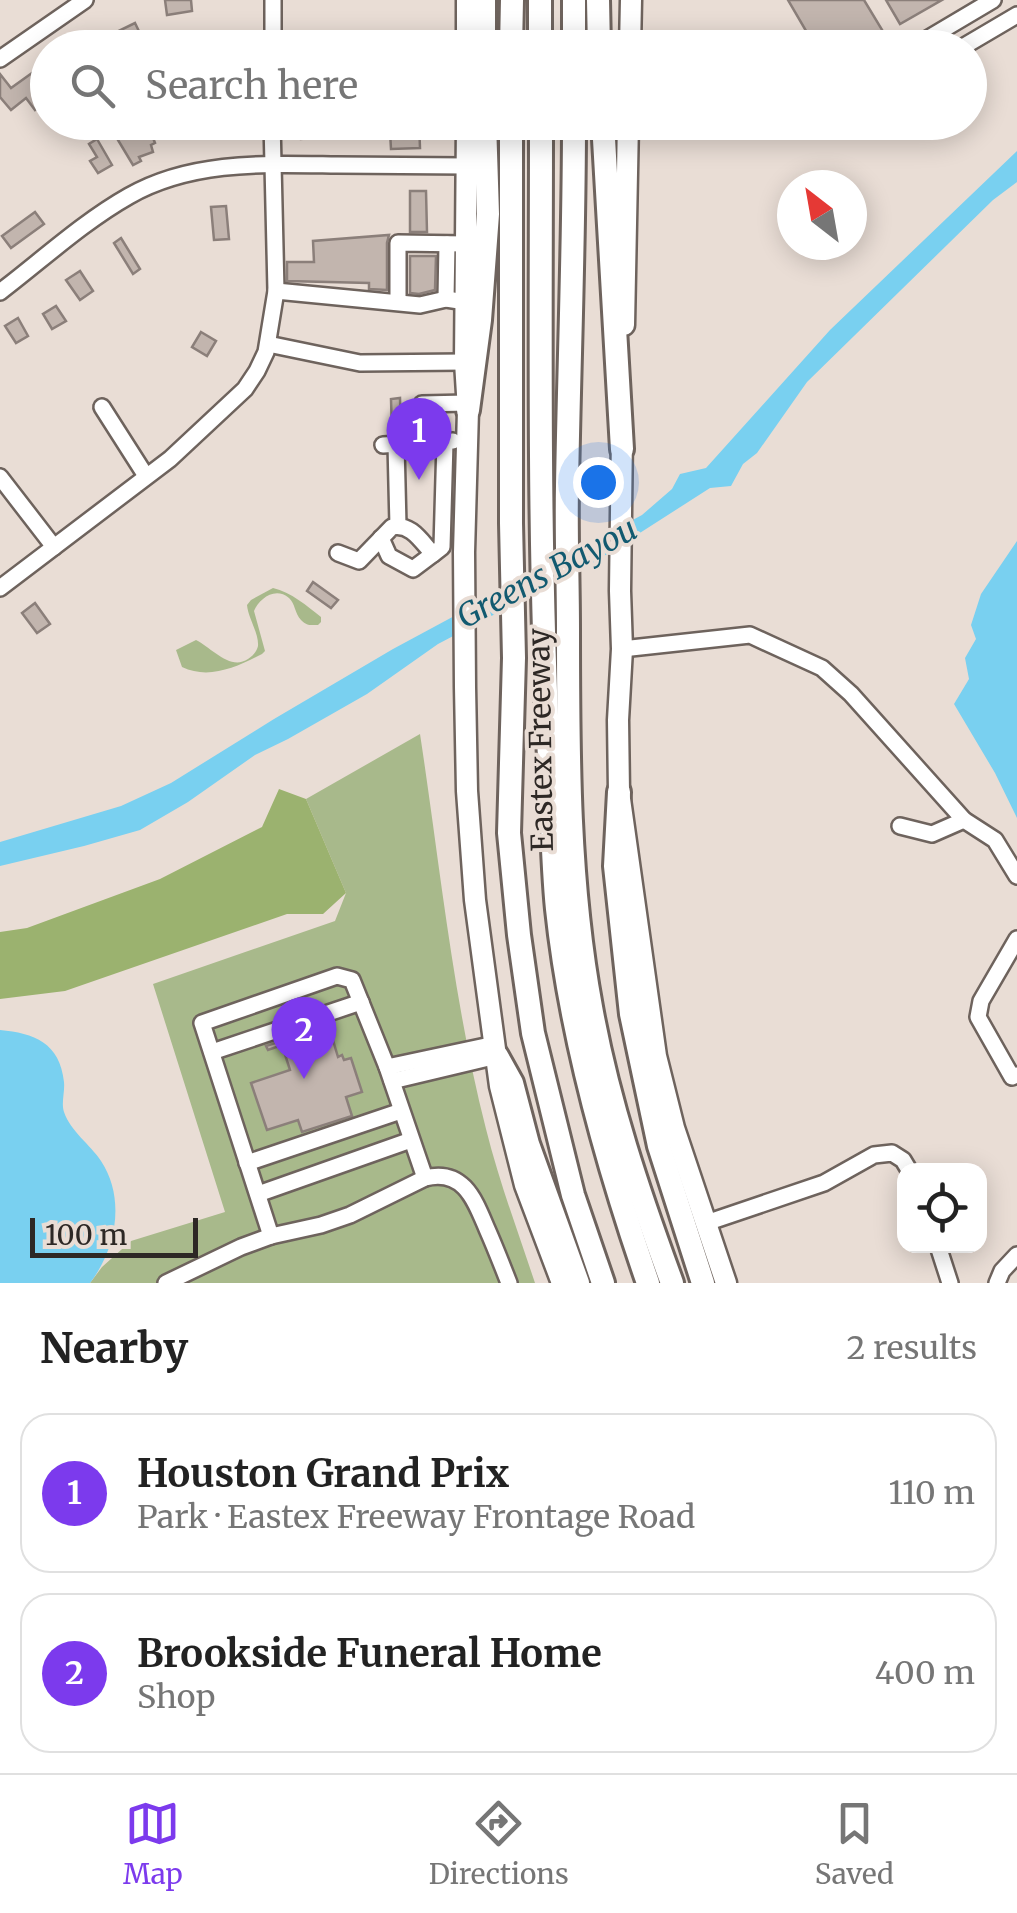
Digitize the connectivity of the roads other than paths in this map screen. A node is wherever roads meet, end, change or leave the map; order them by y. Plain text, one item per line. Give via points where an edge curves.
1 (84, 0) edge
2 (273, 0) edge
3 (466, 0) edge
4 (484, 0) edge
5 (512, 0) edge
6 (540, 0) edge
7 (574, 0) edge
8 (598, 0) edge
9 (993, 0) edge
10 (631, 1) edge
11 (1017, 15) edge
12 (41, 30) edge
13 (272, 30) edge
14 (467, 30) edge
15 (484, 30) edge
16 (512, 30) edge
17 (540, 30) edge
18 (574, 30) edge
19 (599, 30) edge
20 (630, 30) edge
21 (942, 30) edge
22 (987, 33) edge
23 (30, 38) edge
24 (0, 59) edge
25 (272, 140) edge
26 (467, 140) edge
27 (486, 140) edge
28 (511, 140) edge
29 (540, 140) edge
30 (574, 140) edge
31 (604, 140) edge
32 (628, 140) edge
33 (272, 164) junction
34 (467, 166) junction
35 (456, 244) junction
36 (276, 291) junction
37 (0, 292) edge
38 (456, 300) junction
39 (398, 302) junction
40 (268, 344) junction
41 (465, 362) junction
42 (422, 404) dead end
43 (102, 407) dead end
44 (468, 407) junction
45 (468, 440) junction
46 (446, 442) junction
47 (622, 449) junction
48 (0, 476) edge
49 (146, 476) junction
50 (398, 526) junction
51 (381, 538) junction
52 (54, 547) junction
53 (338, 554) dead end
54 (433, 554) junction
55 (0, 588) edge
56 (622, 649) junction
57 (619, 792) junction
58 (964, 820) junction
59 (900, 826) dead end
60 (1017, 876) edge
61 (1017, 939) edge
62 (361, 1002) junction
63 (496, 1050) junction
64 (212, 1052) junction
65 (390, 1074) junction
66 (1017, 1075) edge
67 (401, 1111) junction
68 (410, 1140) junction
69 (248, 1163) junction
70 (904, 1163) edge
71 (425, 1178) junction
72 (258, 1194) junction
73 (706, 1224) junction
74 (271, 1236) junction
75 (940, 1253) edge
76 (1017, 1256) edge
77 (166, 1283) edge
78 (510, 1283) edge
79 (562, 1283) edge
80 (578, 1283) edge
81 (603, 1283) edge
82 (648, 1283) edge
83 (672, 1283) edge
84 (703, 1283) edge
85 (726, 1283) edge
86 (950, 1283) edge
87 (997, 1283) edge

1 - 12 street
2 - 13 street
3 - 14 main road
4 - 15 highway
5 - 16 highway
6 - 17 highway
7 - 18 highway
8 - 19 highway
9 - 21 street
10 - 20 main road
11 - 22 street
23 - 24 street
25 - 33 street
26 - 34 main road
27 - 44 highway via 488,214
28 - 81 highway, Eastex Freeway via 510,833 532,1032
29 - 82 highway via 543,642 558,910 606,1149
30 - 83 highway, Eastex Freeway via 567,488 568,771 576,908 591,1009 633,1176
31 - 47 highway
32 - 47 main road
33 - 34 street
33 - 36 street
33 - 37 street via 206,169 130,196
34 - 35 main road
35 - 38 main road
35 - 39 street via 398,243
36 - 39 street
36 - 40 street
38 - 39 street
38 - 41 main road
40 - 41 street via 360,363
40 - 49 street via 245,389
41 - 44 main road
42 - 44 street
43 - 49 street
44 - 45 main road
45 - 46 street
45 - 63 main road via 468,791
46 - 50 street via 390,445
46 - 54 street via 442,547
47 - 56 main road
48 - 52 street
49 - 52 street
50 - 51 street
50 - 54 street
51 - 53 street via 359,561
51 - 54 street via 389,556 413,569
52 - 55 street
56 - 57 main road
56 - 58 street via 750,634 822,668
57 - 73 main road via 656,1056
57 - 84 highway via 615,866 631,1014 659,1146
58 - 59 street via 932,834
58 - 60 street via 994,840
61 - 66 street via 978,1017
62 - 64 street
62 - 64 street via 352,980 337,976 202,1023
62 - 65 street
63 - 65 street
63 - 79 main road via 525,1185
63 - 80 highway
64 - 69 street
65 - 67 street
67 - 68 street
67 - 69 street
68 - 71 street
68 - 72 street
69 - 72 street
70 - 73 street via 892,1153 874,1155 824,1183
71 - 74 street via 350,1215
71 - 78 street via 448,1178 471,1194
72 - 74 street
73 - 85 main road
74 - 77 street
75 - 86 street
76 - 87 street

